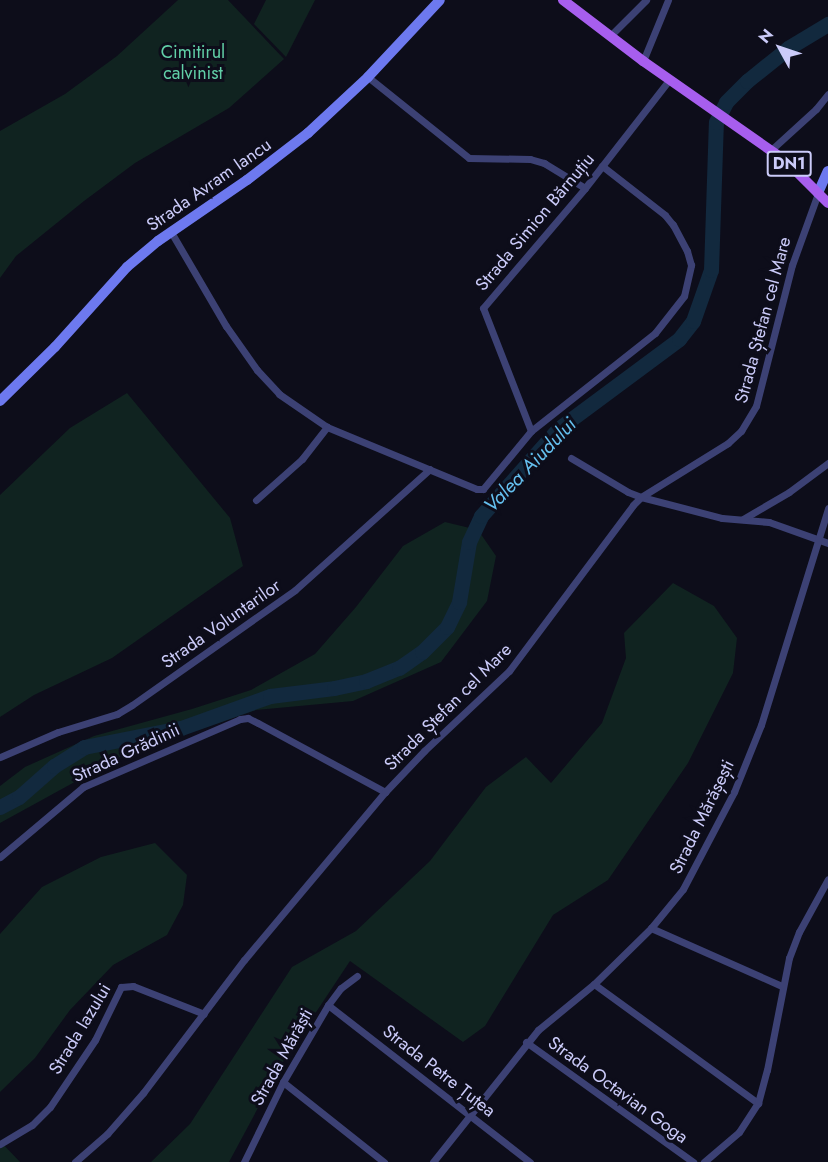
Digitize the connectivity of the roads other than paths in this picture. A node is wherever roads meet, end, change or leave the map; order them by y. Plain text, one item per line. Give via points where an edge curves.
1 (440, 0) edge
2 (563, 0) edge
3 (646, 0) edge
4 (668, 0) edge
5 (610, 36) junction
6 (643, 61) junction
7 (368, 77) junction
8 (669, 80) junction
9 (828, 94) edge
10 (771, 150) junction
11 (602, 166) junction
12 (828, 171) edge
13 (585, 188) junction
14 (818, 193) junction
15 (828, 203) edge
16 (171, 232) junction
17 (0, 401) edge
18 (327, 427) junction
19 (531, 431) junction
20 (571, 458) dead end
21 (828, 463) edge
22 (430, 469) junction
23 (641, 497) junction
24 (256, 500) dead end
25 (828, 508) edge
26 (743, 519) junction
27 (817, 539) junction
28 (828, 543) edge
29 (0, 757) edge
30 (385, 792) junction
31 (0, 857) edge
32 (828, 879) edge
33 (651, 928) junction
34 (357, 976) dead end
35 (594, 984) junction
36 (782, 986) junction
37 (328, 1005) junction
38 (204, 1014) junction
39 (526, 1042) junction
40 (283, 1082) junction
41 (758, 1103) junction
42 (471, 1114) junction
43 (0, 1144) edge
44 (75, 1162) edge
45 (244, 1162) edge
46 (384, 1162) edge
47 (433, 1162) edge
48 (530, 1162) edge
49 (693, 1162) edge
50 (704, 1162) edge

1 - 7 main road, Strada Avram Iancu
2 - 5 main road, DN1
3 - 5 street
4 - 6 street
5 - 6 main road, DN1
6 - 8 main road, DN1
7 - 13 street via 469,158 530,159
7 - 16 main road, Strada Avram Iancu via 269,164
8 - 10 main road, DN1
8 - 11 street, Strada Simion Bărnuțiu
9 - 10 street via 816,110
10 - 14 main road, DN1
11 - 13 street, Strada Simion Bărnuțiu
11 - 19 street via 674,225 691,265 689,280 684,296 655,333
12 - 14 main road
13 - 19 street, Strada Simion Bărnuțiu via 483,308
14 - 15 main road, DN1
14 - 23 street, Strada Ștefan cel Mare via 792,265 751,418 728,443
16 - 17 main road, Strada Avram Iancu via 110,283 55,347
16 - 18 street via 257,370 279,394
18 - 22 street
18 - 24 street via 302,459
19 - 22 street via 483,489
20 - 23 street
21 - 26 street
22 - 29 street, Strada Voluntarilor via 295,590 147,695 117,714 58,732
23 - 26 street via 722,518
23 - 30 street, Strada Ștefan cel Mare via 509,671
25 - 27 street, Strada Mărășești
26 - 27 street via 789,527
27 - 28 street
27 - 33 street, Strada Mărășești via 761,725 734,792 683,889
30 - 31 street, Strada Grădinii via 248,718 240,719 83,787
30 - 38 street, Strada Ștefan cel Mare via 291,902
32 - 36 street via 799,932
33 - 35 street, Strada Mărășești
33 - 36 street
34 - 37 street, Strada Mărăști
35 - 39 street, Strada Mărășești
35 - 41 street
36 - 41 street
37 - 40 street, Strada Mărăști
37 - 42 street, Strada Petre Țuțea
38 - 43 street, Strada Iazului via 133,986 121,987 95,1040 50,1107 32,1125
38 - 44 street, Strada Ștefan cel Mare via 124,1116
39 - 42 street, Strada Mărășești
39 - 49 street, Strada Octavian Goga
40 - 45 street, Strada Mărăști
40 - 46 street
41 - 50 street via 739,1132
42 - 47 street, Strada Mărășești
42 - 48 street, Strada Petre Țuțea

